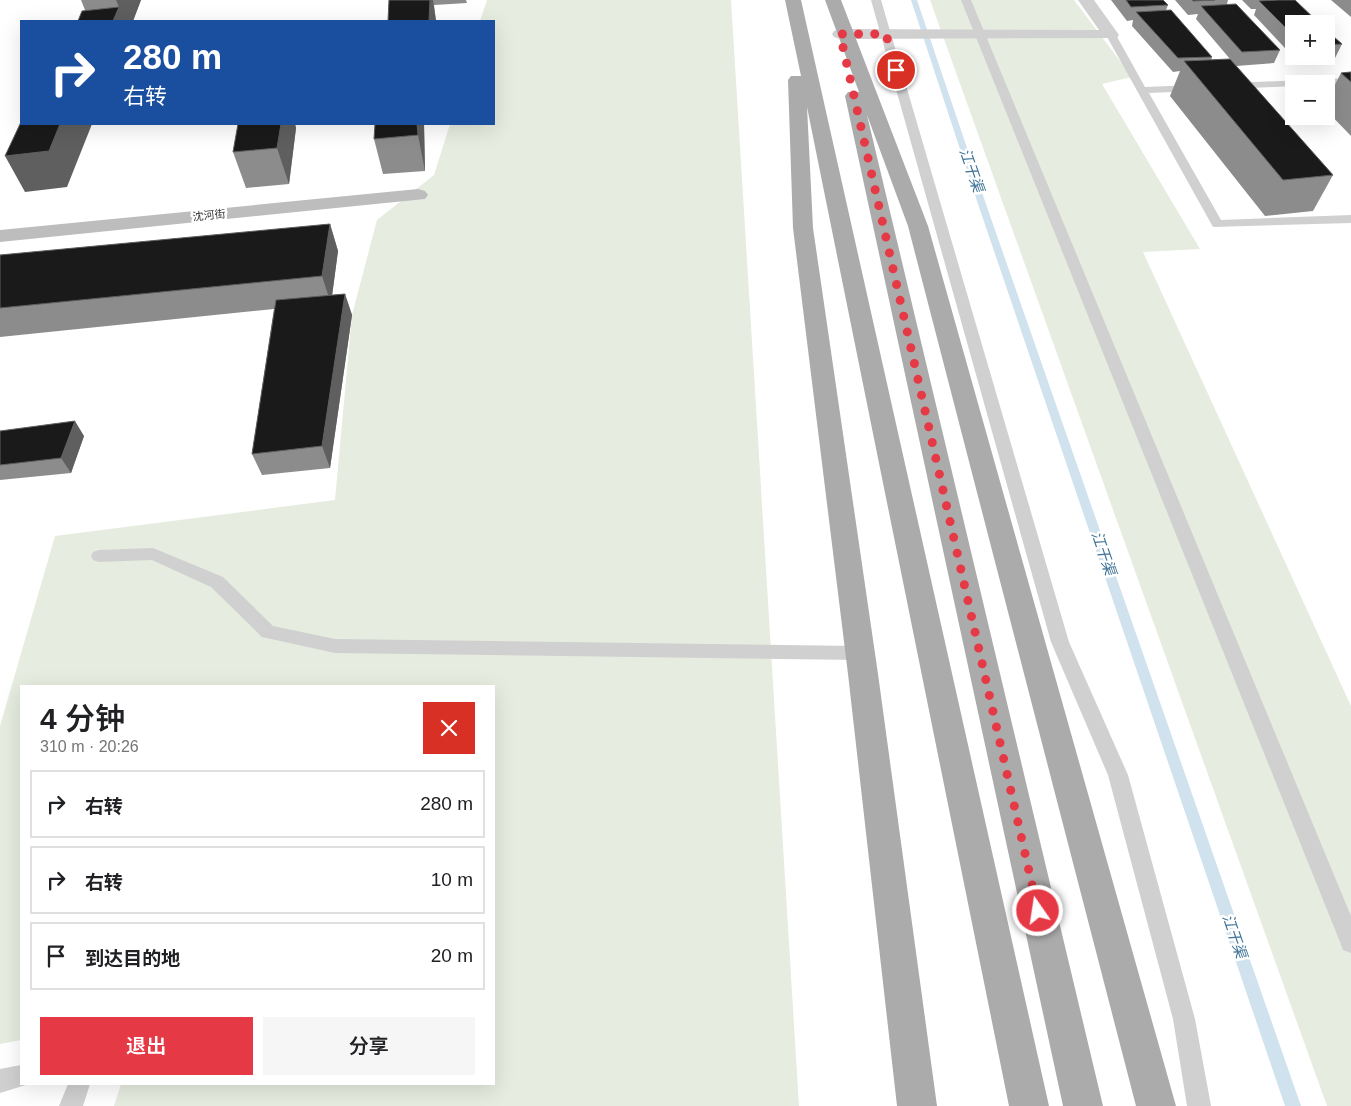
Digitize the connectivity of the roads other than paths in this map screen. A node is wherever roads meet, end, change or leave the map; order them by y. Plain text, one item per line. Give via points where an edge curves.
1 (793, 0) edge
2 (832, 0) edge
3 (876, 0) edge
4 (966, 0) edge
5 (1086, 0) edge
6 (843, 34) junction
7 (890, 34) junction
8 (979, 34) junction
9 (1111, 35) junction
10 (1351, 81) edge
11 (1222, 87) edge
12 (1202, 88) edge
13 (1142, 90) junction
14 (418, 195) dead end
15 (1351, 220) edge
16 (0, 236) edge
17 (99, 556) dead end
18 (860, 653) junction
19 (1351, 942) edge
20 (20, 1076) edge
21 (0, 1081) edge
22 (79, 1085) edge
23 (71, 1106) edge
24 (917, 1106) edge
25 (1028, 1106) edge
26 (1083, 1106) edge
27 (1156, 1106) edge
28 (1199, 1106) edge

1 - 18 main road via 803,228
1 - 25 main road
2 - 6 main road
3 - 7 lane
4 - 8 lane
5 - 9 street
6 - 7 street
6 - 26 main road
6 - 27 main road via 918,226
7 - 8 street
7 - 28 lane via 1060,642 1118,775 1184,1019
8 - 9 street
8 - 19 lane
9 - 13 lane
10 - 11 lane
12 - 13 lane
13 - 15 lane via 1217,224
14 - 16 street, 沈河街
17 - 18 lane via 153,554 217,582 268,632 335,646
18 - 24 main road
20 - 21 lane
22 - 23 lane

